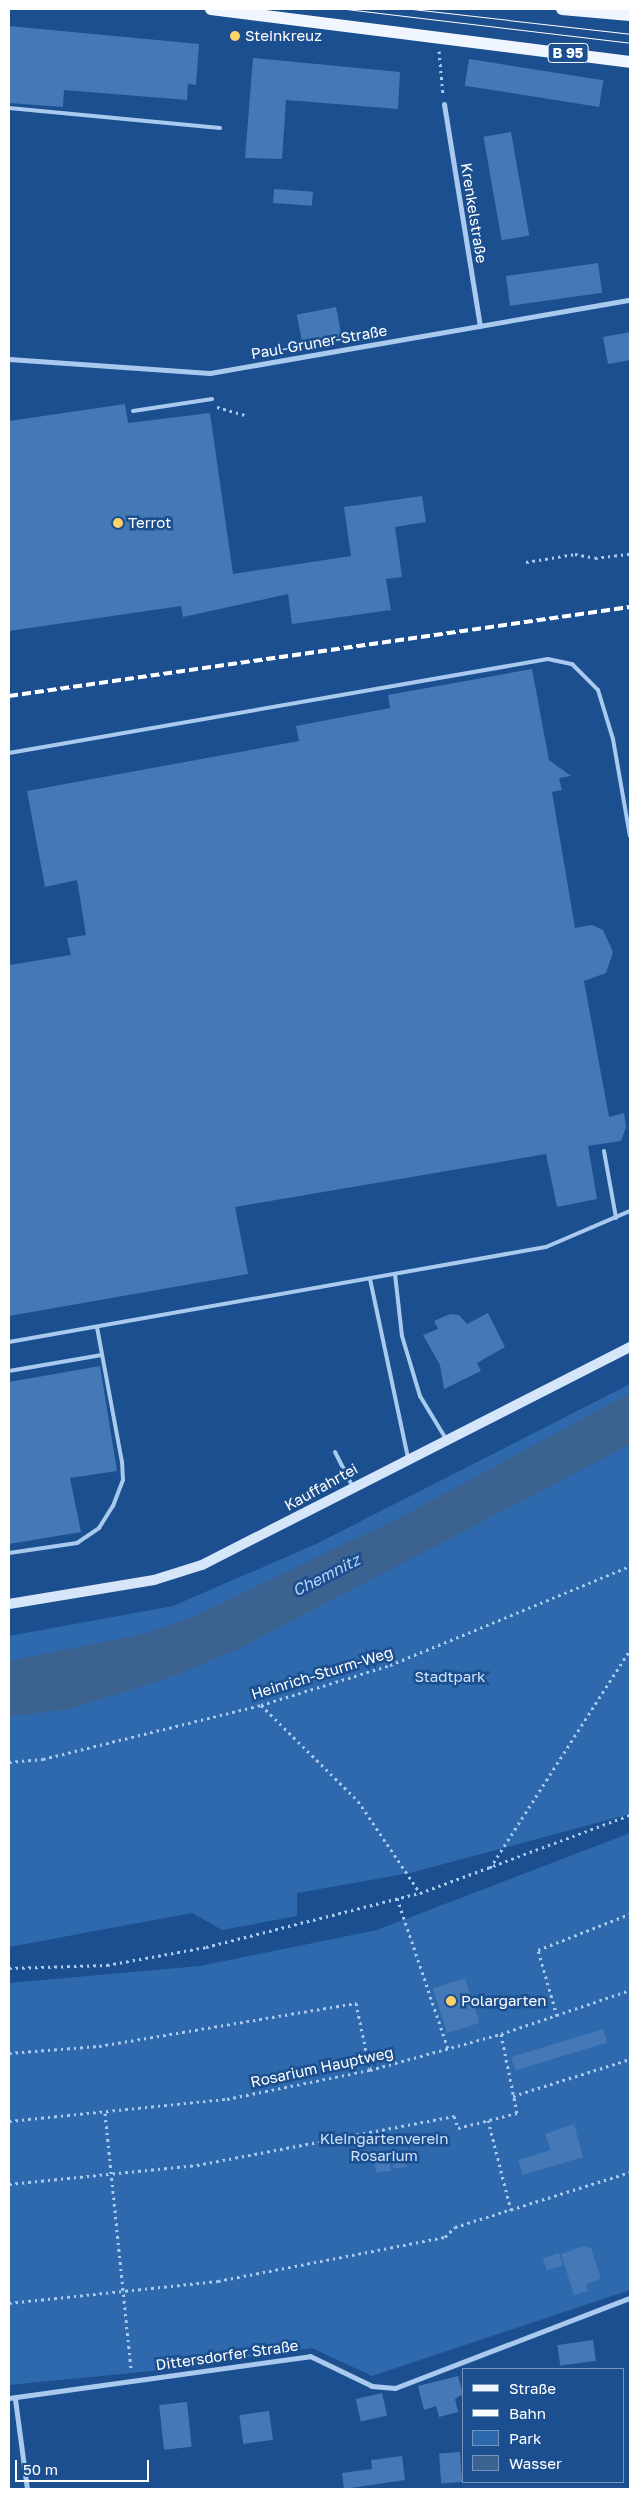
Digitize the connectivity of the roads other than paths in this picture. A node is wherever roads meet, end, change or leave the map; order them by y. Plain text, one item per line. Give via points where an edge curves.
1 (211, 9) edge
2 (562, 9) edge
3 (575, 10) edge
4 (630, 16) edge
5 (630, 62) edge
6 (444, 104) road end
7 (9, 108) edge
8 (220, 128) dead end
9 (630, 300) edge
10 (480, 326) junction
11 (9, 358) edge
12 (212, 399) dead end
13 (133, 411) dead end
14 (9, 753) edge
15 (630, 836) edge
16 (604, 1151) dead end
17 (630, 1211) edge
18 (616, 1218) junction
19 (395, 1274) junction
20 (370, 1279) junction
21 (97, 1327) junction
22 (9, 1342) edge
23 (630, 1347) edge
24 (102, 1355) junction
25 (9, 1370) edge
26 (446, 1439) junction
27 (335, 1452) dead end
28 (408, 1458) junction
29 (352, 1486) junction
30 (9, 1552) edge
31 (9, 1604) edge
32 (630, 2298) edge
33 (12, 2399) edge
34 (27, 2489) edge

1 - 5 main road, B 95
2 - 3 main road
3 - 4 main road
6 - 10 street, Krenkelstraße
7 - 8 lane
9 - 10 street, Paul-Gruner-Straße
10 - 11 street, Paul-Gruner-Straße via 210,373
12 - 13 lane
14 - 15 lane via 548,659 572,664 598,690 613,739
16 - 18 lane
17 - 18 lane
18 - 19 lane via 546,1247
19 - 20 lane
19 - 26 lane via 402,1336 418,1388
20 - 21 lane
20 - 28 lane
21 - 22 lane
21 - 24 lane
23 - 26 street, Kauffahrtei
24 - 25 lane
24 - 30 lane via 122,1462 123,1480 113,1506 99,1528 77,1543
26 - 28 street, Kauffahrtei
27 - 29 lane
28 - 29 street, Kauffahrtei
29 - 31 street, Kauffahrtei via 202,1565 154,1580
32 - 33 street, Dittersdorfer Straße via 395,2388 372,2386 310,2356
33 - 34 street, Dittersdorfer Straße

